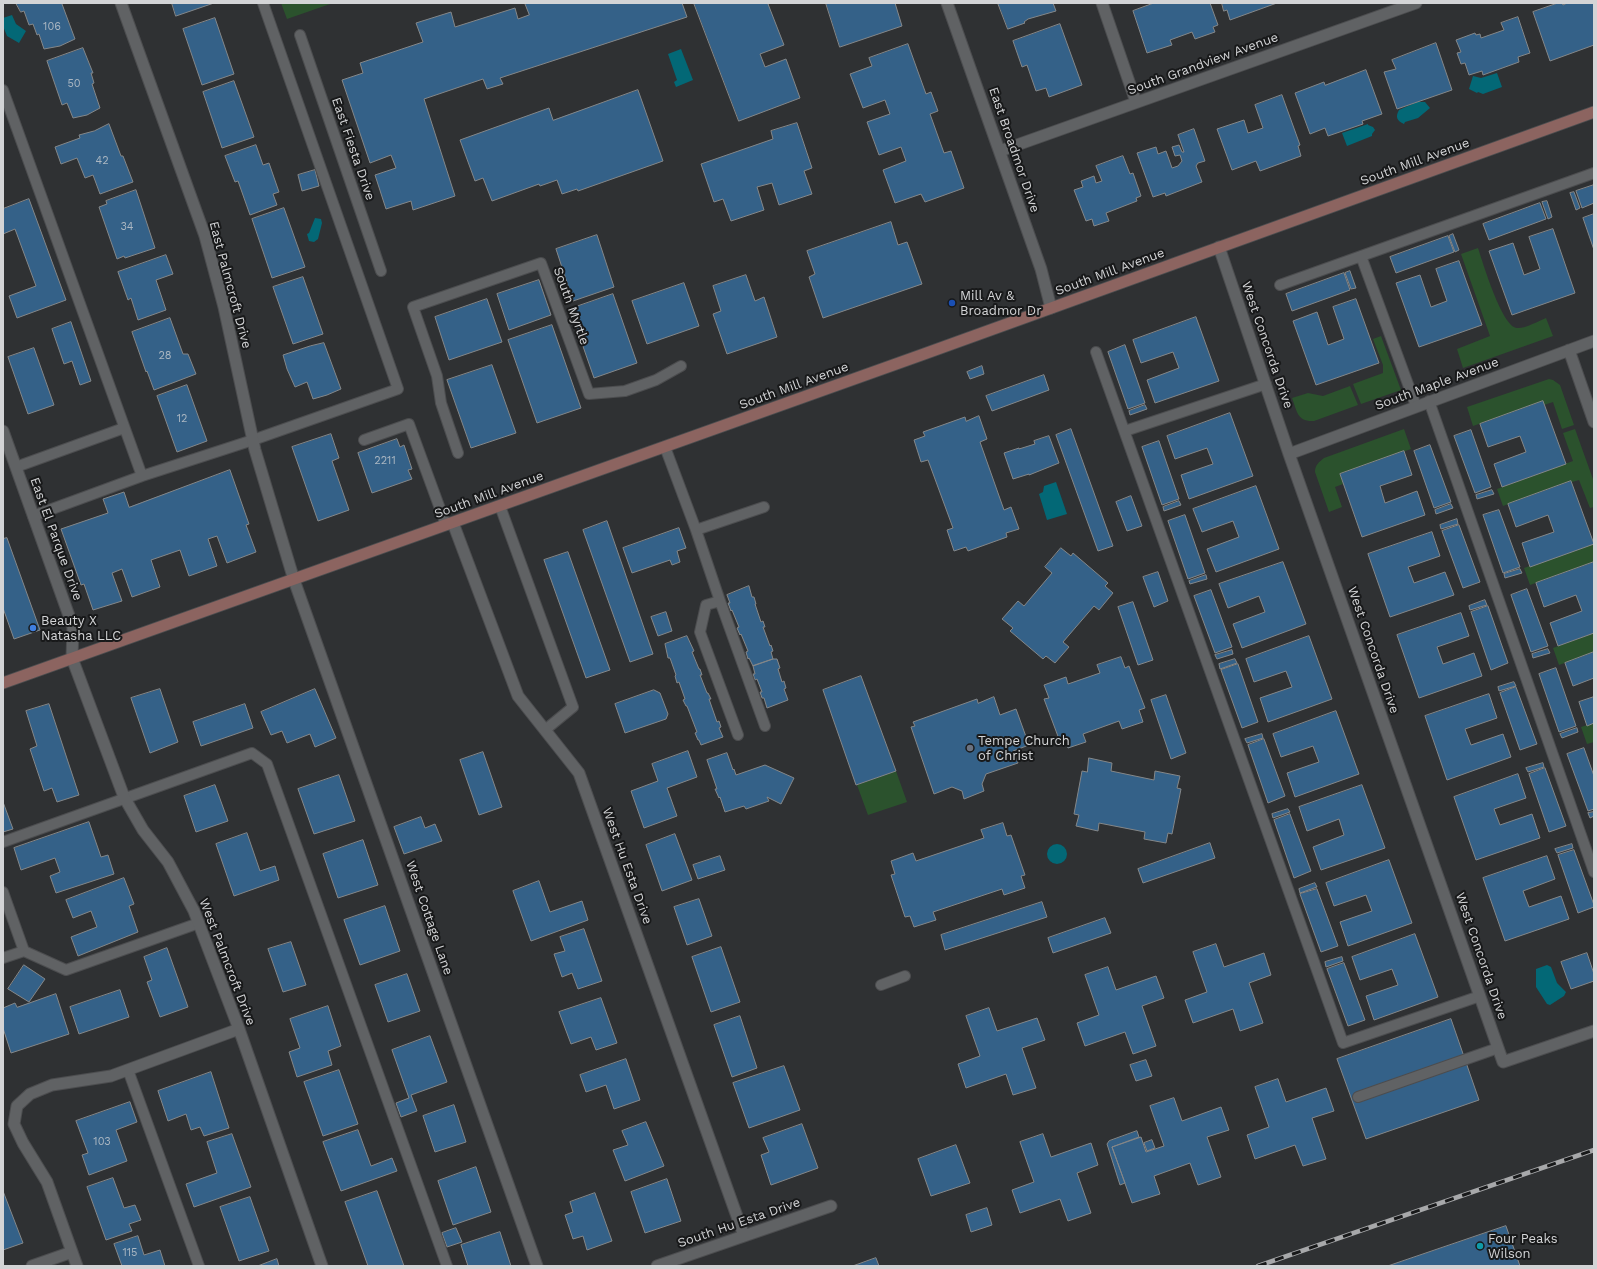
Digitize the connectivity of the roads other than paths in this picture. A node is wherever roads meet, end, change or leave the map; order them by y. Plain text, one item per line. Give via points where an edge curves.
1 (120, 3) edge
2 (263, 3) edge
3 (947, 3) edge
4 (1102, 3) edge
5 (1416, 3) edge
6 (300, 35) dead end
7 (3, 90) edge
8 (1136, 102) junction
9 (1594, 112) edge
10 (1000, 151) junction
11 (1594, 172) edge
12 (1219, 247) junction
13 (1361, 256) junction
14 (381, 271) dead end
15 (1280, 285) dead end
16 (1051, 308) junction
17 (1594, 341) edge
18 (1569, 350) junction
19 (1096, 352) dead end
20 (681, 366) dead end
21 (1266, 384) junction
22 (1429, 401) junction
23 (1416, 406) junction
24 (1594, 422) edge
25 (124, 428) junction
26 (3, 431) edge
27 (1125, 431) junction
28 (253, 440) junction
29 (364, 440) dead end
30 (665, 447) junction
31 (458, 453) dead end
32 (1289, 454) junction
33 (16, 467) junction
34 (142, 476) junction
35 (500, 506) junction
36 (764, 507) dead end
37 (33, 516) junction
38 (450, 524) junction
39 (696, 530) junction
40 (294, 580) junction
41 (720, 601) junction
42 (72, 658) junction
43 (3, 683) edge
44 (765, 726) dead end
45 (545, 730) junction
46 (738, 735) dead end
47 (124, 798) junction
48 (3, 842) edge
49 (1594, 872) edge
50 (3, 892) edge
51 (199, 923) junction
52 (24, 951) junction
53 (3, 958) edge
54 (905, 976) dead end
55 (881, 985) dead end
56 (1480, 996) junction
57 (239, 1029) junction
58 (1594, 1031) edge
59 (1498, 1048) junction
60 (128, 1070) junction
61 (1358, 1097) dead end
62 (831, 1206) dead end
63 (744, 1236) junction
64 (72, 1252) junction
65 (32, 1266) edge
66 (77, 1266) edge
67 (199, 1266) edge
68 (322, 1266) edge
69 (447, 1266) edge
70 (537, 1266) edge
71 (657, 1266) edge

1 - 28 street, East Palmcroft Drive via 205,236 224,307
2 - 28 lane via 398,389
3 - 10 street, East Broadmor Drive
4 - 8 street
5 - 8 street, South Grandview Avenue
6 - 14 lane, East Fiesta Drive
7 - 25 lane
8 - 10 street, South Grandview Avenue
9 - 12 main road, South Mill Avenue
10 - 16 street, East Broadmor Drive via 1041,269
11 - 13 lane
12 - 16 main road, South Mill Avenue
12 - 21 street, West Concorda Drive
13 - 15 lane
13 - 23 lane
16 - 30 main road, South Mill Avenue
17 - 18 street, South Maple Avenue
18 - 22 street, South Maple Avenue
18 - 24 street
19 - 27 lane
20 - 31 lane, South Myrtle via 656,380 625,391 589,394 541,263 413,307 437,376 441,403
21 - 27 lane
21 - 32 street, West Concorda Drive
22 - 23 street, South Maple Avenue
22 - 49 lane
23 - 32 street, South Maple Avenue
25 - 33 lane
25 - 34 lane
26 - 33 street, East El Parque Drive
27 - 56 lane via 1343,1043
28 - 34 lane
28 - 40 street, East Palmcroft Drive
29 - 38 lane via 409,424
30 - 35 main road, South Mill Avenue
30 - 39 lane
32 - 56 street, West Concorda Drive
33 - 37 street, East El Parque Drive
34 - 37 lane
35 - 38 main road, South Mill Avenue
35 - 45 lane via 573,707
36 - 39 lane
37 - 42 street, East El Parque Drive via 73,627
38 - 40 main road, South Mill Avenue
38 - 45 street, West Hu Esta Drive via 518,696
39 - 41 lane
40 - 42 main road, South Mill Avenue
40 - 70 street, West Cottage Lane
41 - 44 lane
41 - 46 lane via 706,606 700,632
42 - 43 main road, South Mill Avenue
42 - 47 street, West Palmcroft Drive
45 - 63 street, West Hu Esta Drive via 579,773
47 - 48 lane
47 - 51 street, West Palmcroft Drive via 143,830 168,862
47 - 69 lane via 252,753 267,764
50 - 52 lane
51 - 52 lane via 66,970
51 - 57 street, West Palmcroft Drive
52 - 53 lane
54 - 55 lane
56 - 59 street, West Concorda Drive
57 - 60 street
57 - 68 street, West Palmcroft Drive
58 - 59 street, West Concorda Drive via 1503,1062
59 - 61 lane
60 - 64 street via 111,1076 52,1086 30,1094 17,1106 14,1124 47,1182
60 - 67 lane
62 - 63 street, South Hu Esta Drive
63 - 71 street, South Hu Esta Drive
64 - 65 street
64 - 66 street

